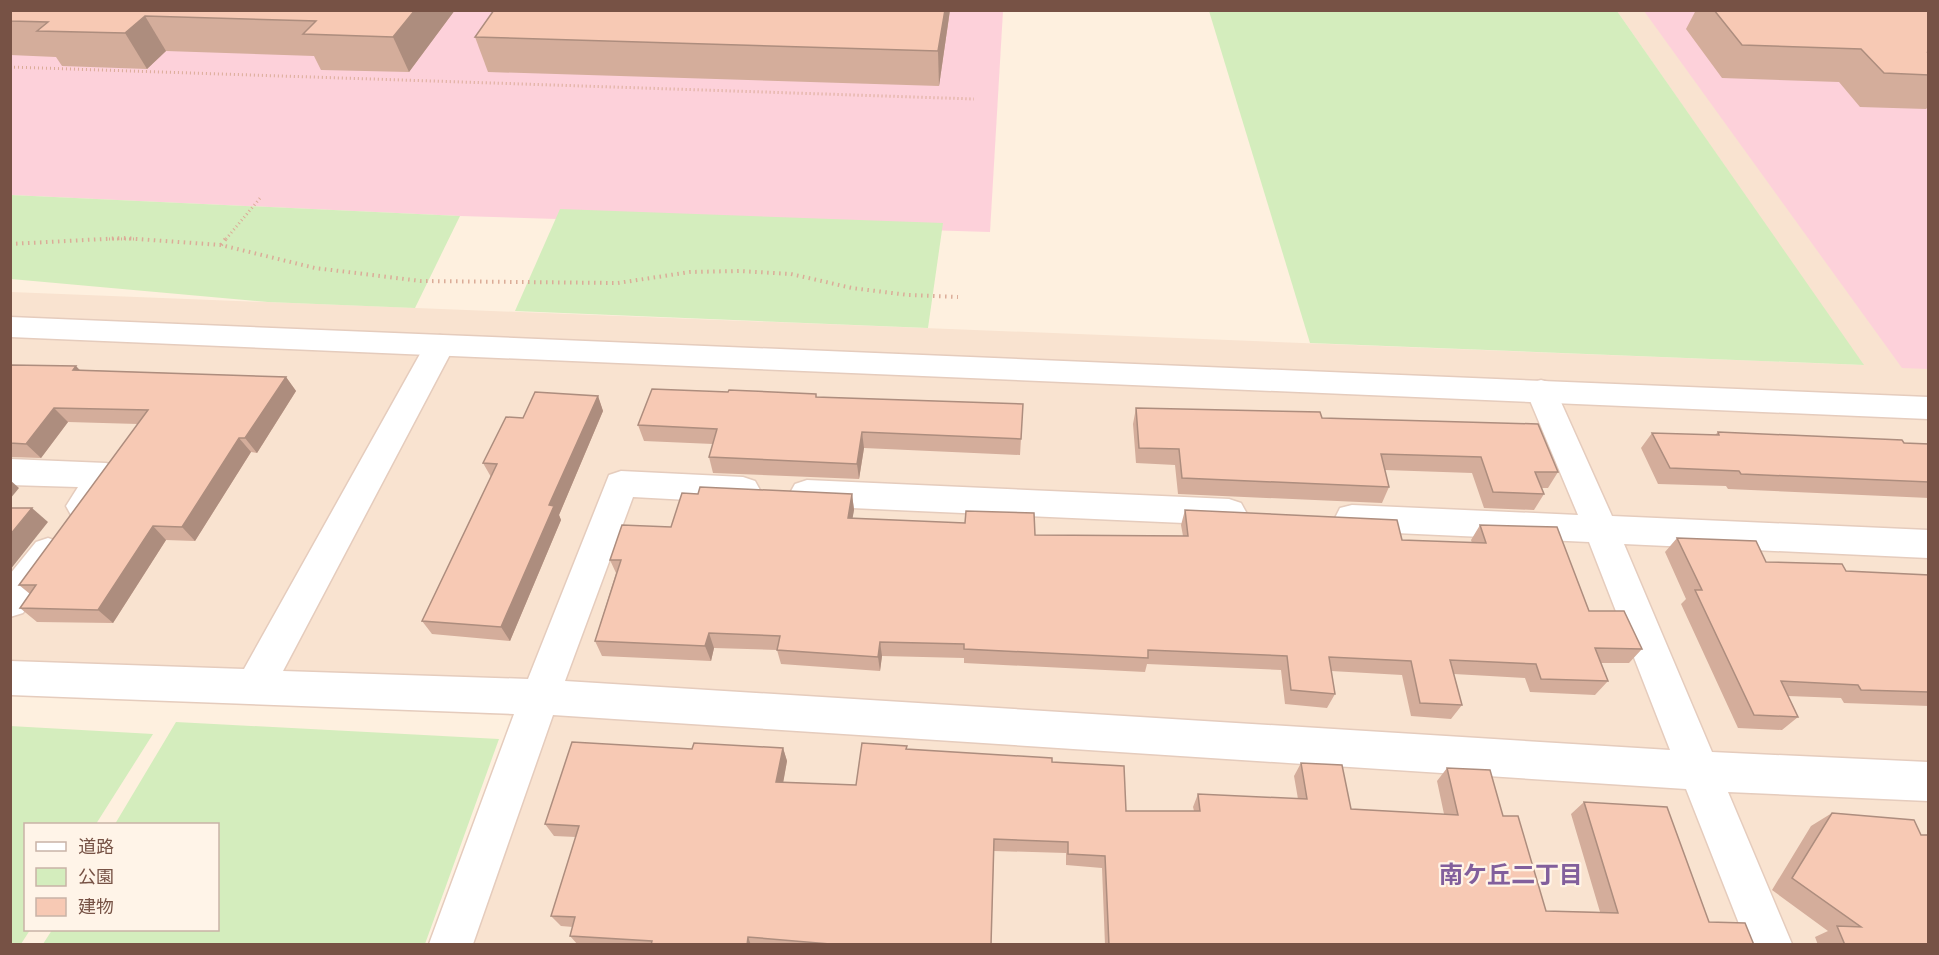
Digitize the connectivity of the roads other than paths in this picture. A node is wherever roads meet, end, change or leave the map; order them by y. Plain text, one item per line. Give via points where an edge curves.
1 (10, 327) edge
2 (440, 345) junction
3 (1540, 391) junction
4 (1929, 408) edge
5 (10, 472) edge
6 (1254, 513) edge
7 (1326, 517) edge
8 (1601, 529) junction
9 (1929, 544) edge
10 (10, 603) edge
11 (10, 678) edge
12 (255, 686) junction
13 (540, 697) junction
14 (1700, 771) junction
15 (1929, 782) edge
16 (452, 945) edge
17 (1769, 945) edge

1 - 2 street
2 - 3 street
2 - 12 street
3 - 4 street
3 - 8 street
5 - 10 street via 106,476
6 - 13 street via 621,484
7 - 8 street
8 - 9 street
8 - 14 street
11 - 12 street
12 - 13 street
13 - 14 street
13 - 16 street
14 - 15 street
14 - 17 street

